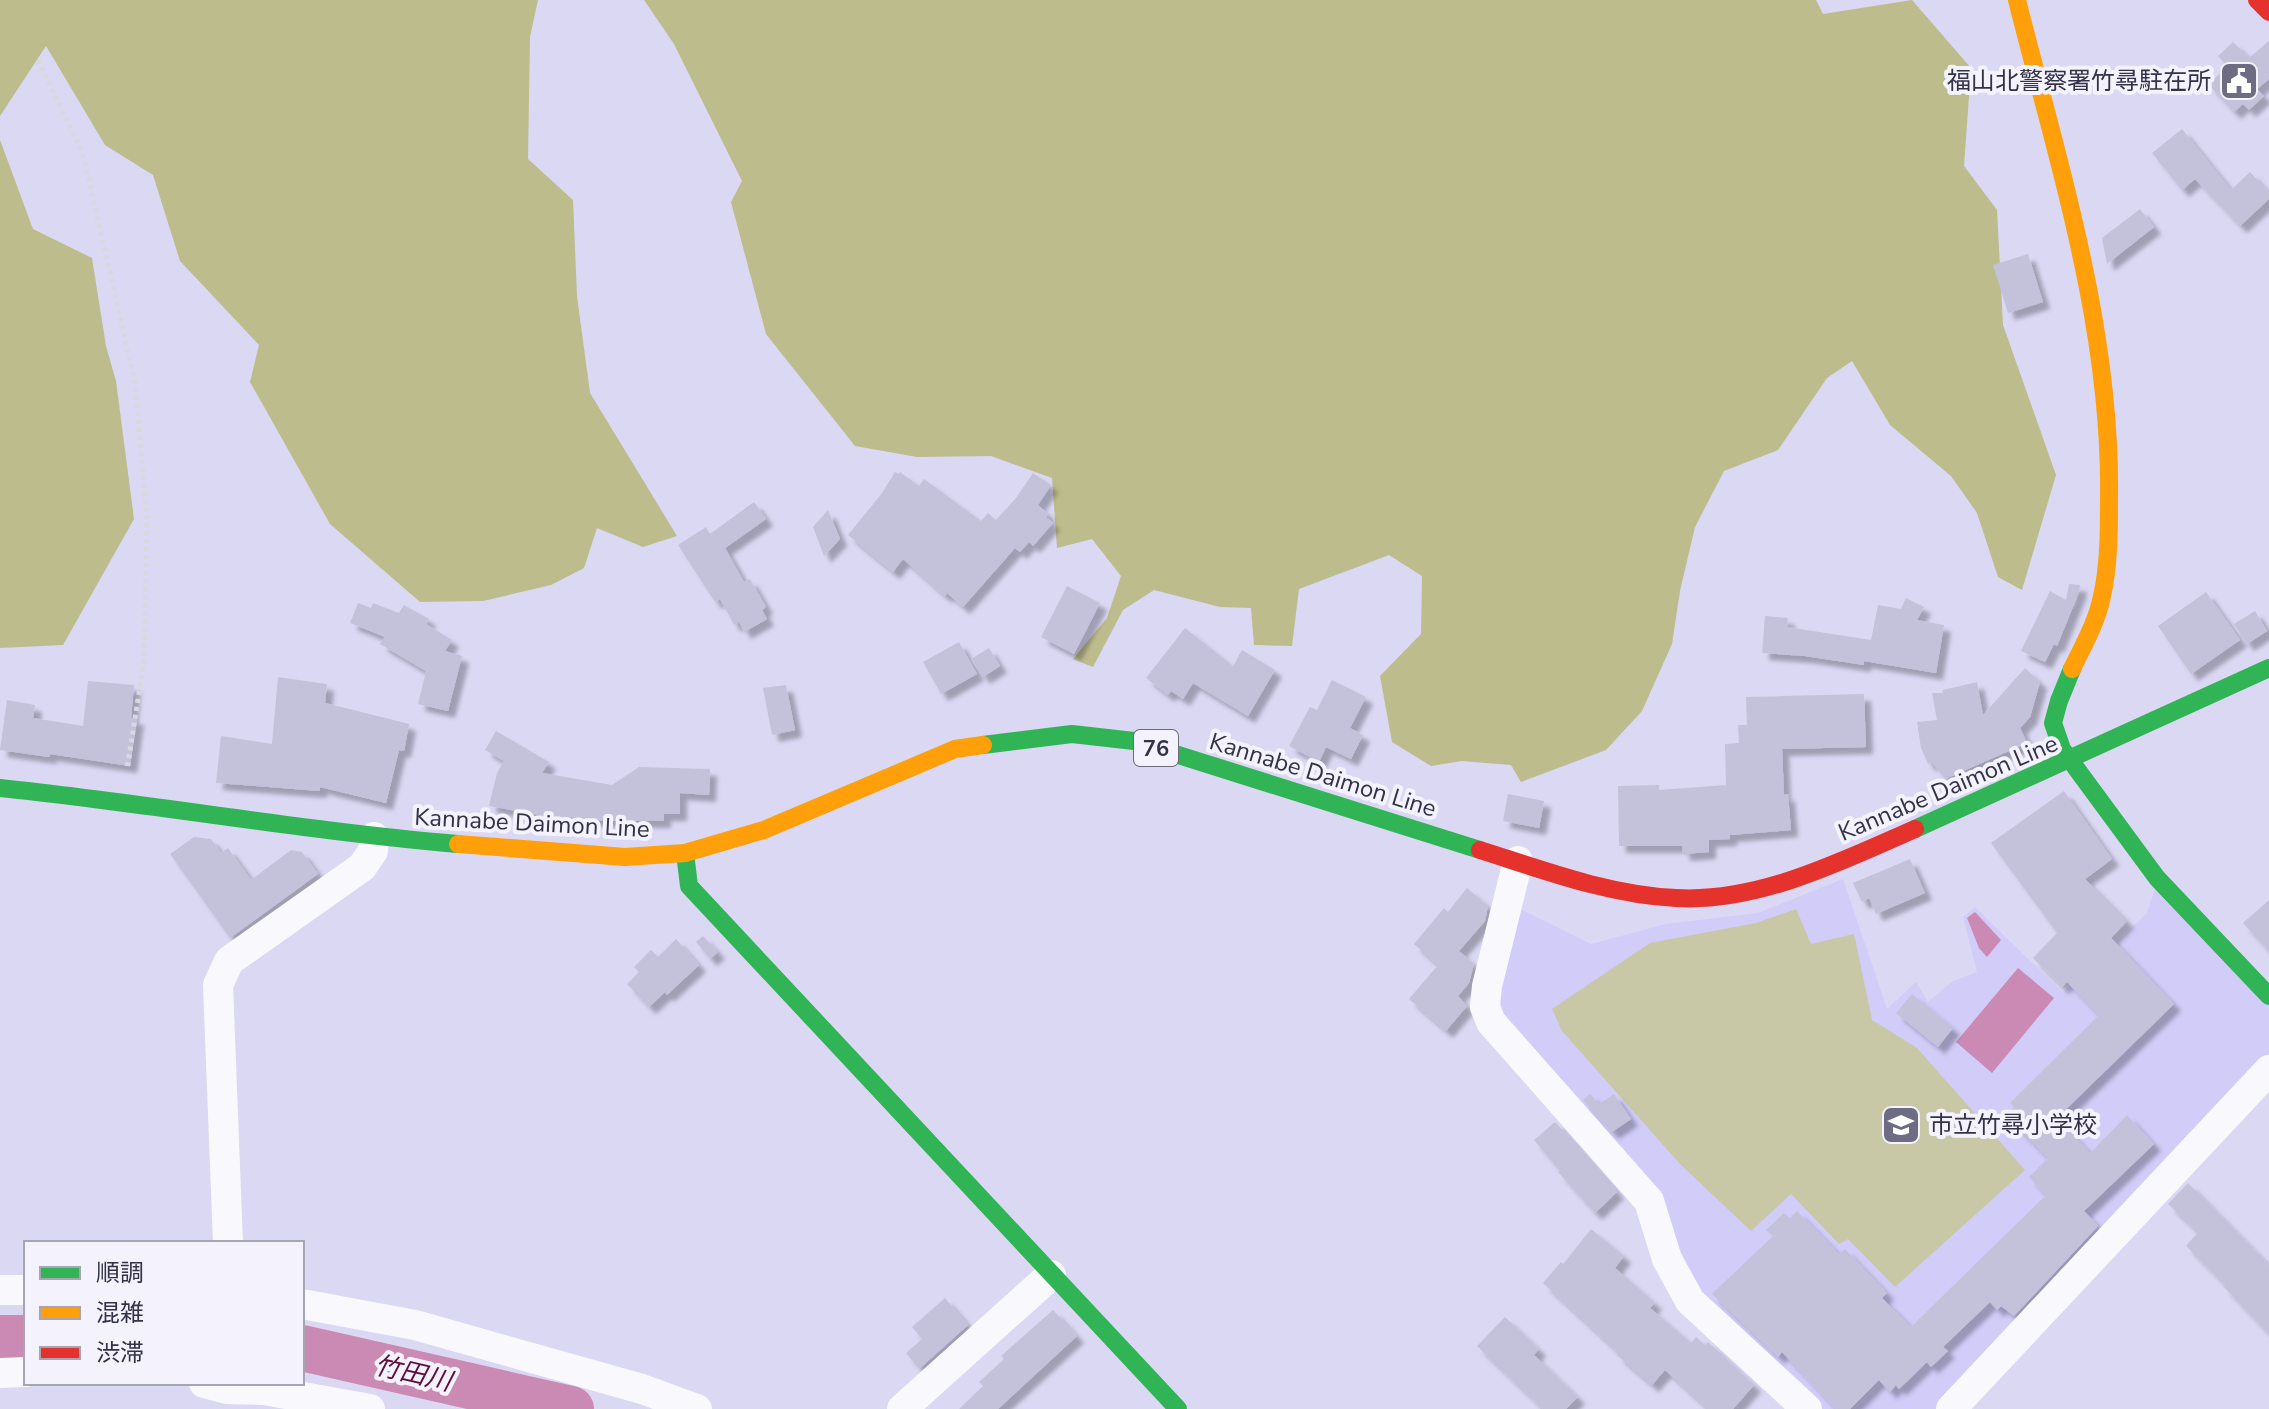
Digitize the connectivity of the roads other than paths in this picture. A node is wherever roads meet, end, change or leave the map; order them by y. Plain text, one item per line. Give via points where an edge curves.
1 (2017, 0) edge
2 (2257, 0) edge
3 (2269, 12) edge
4 (2269, 668) edge
5 (2069, 763) junction
6 (0, 788) edge
7 (374, 837) junction
8 (685, 853) junction
9 (1518, 861) junction
10 (2269, 996) edge
11 (2269, 1070) edge
12 (228, 1241) edge
13 (1051, 1275) junction
14 (0, 1290) edge
15 (24, 1290) edge
16 (304, 1304) edge
17 (24, 1372) edge
18 (0, 1373) edge
19 (221, 1391) edge
20 (370, 1409) edge
21 (697, 1409) edge
22 (902, 1409) edge
23 (1178, 1409) edge
24 (1807, 1409) edge
25 (1951, 1409) edge

1 - 5 main road via 2077,242 2108,418 2109,525 2101,604 2052,720
2 - 3 main road
4 - 5 main road, Kannabe Daimon Line / 76
5 - 9 main road, Kannabe Daimon Line / 76 via 1809,872 1702,898 1636,894
5 - 10 main road via 2168,891
6 - 7 main road, Kannabe Daimon Line / 76
7 - 8 main road, Kannabe Daimon Line / 76 via 625,857
7 - 12 street via 373,851 362,867 223,969 218,985
8 - 9 main road, Kannabe Daimon Line / 76 via 764,830 955,749 1072,734 1134,741
8 - 13 main road via 689,886
9 - 24 street via 1487,986 1485,1007 1491,1022 1649,1201 1667,1259 1690,1301
11 - 25 street
13 - 22 street
13 - 23 main road
14 - 15 street
16 - 21 street via 415,1325
17 - 18 street
19 - 20 street via 264,1390

